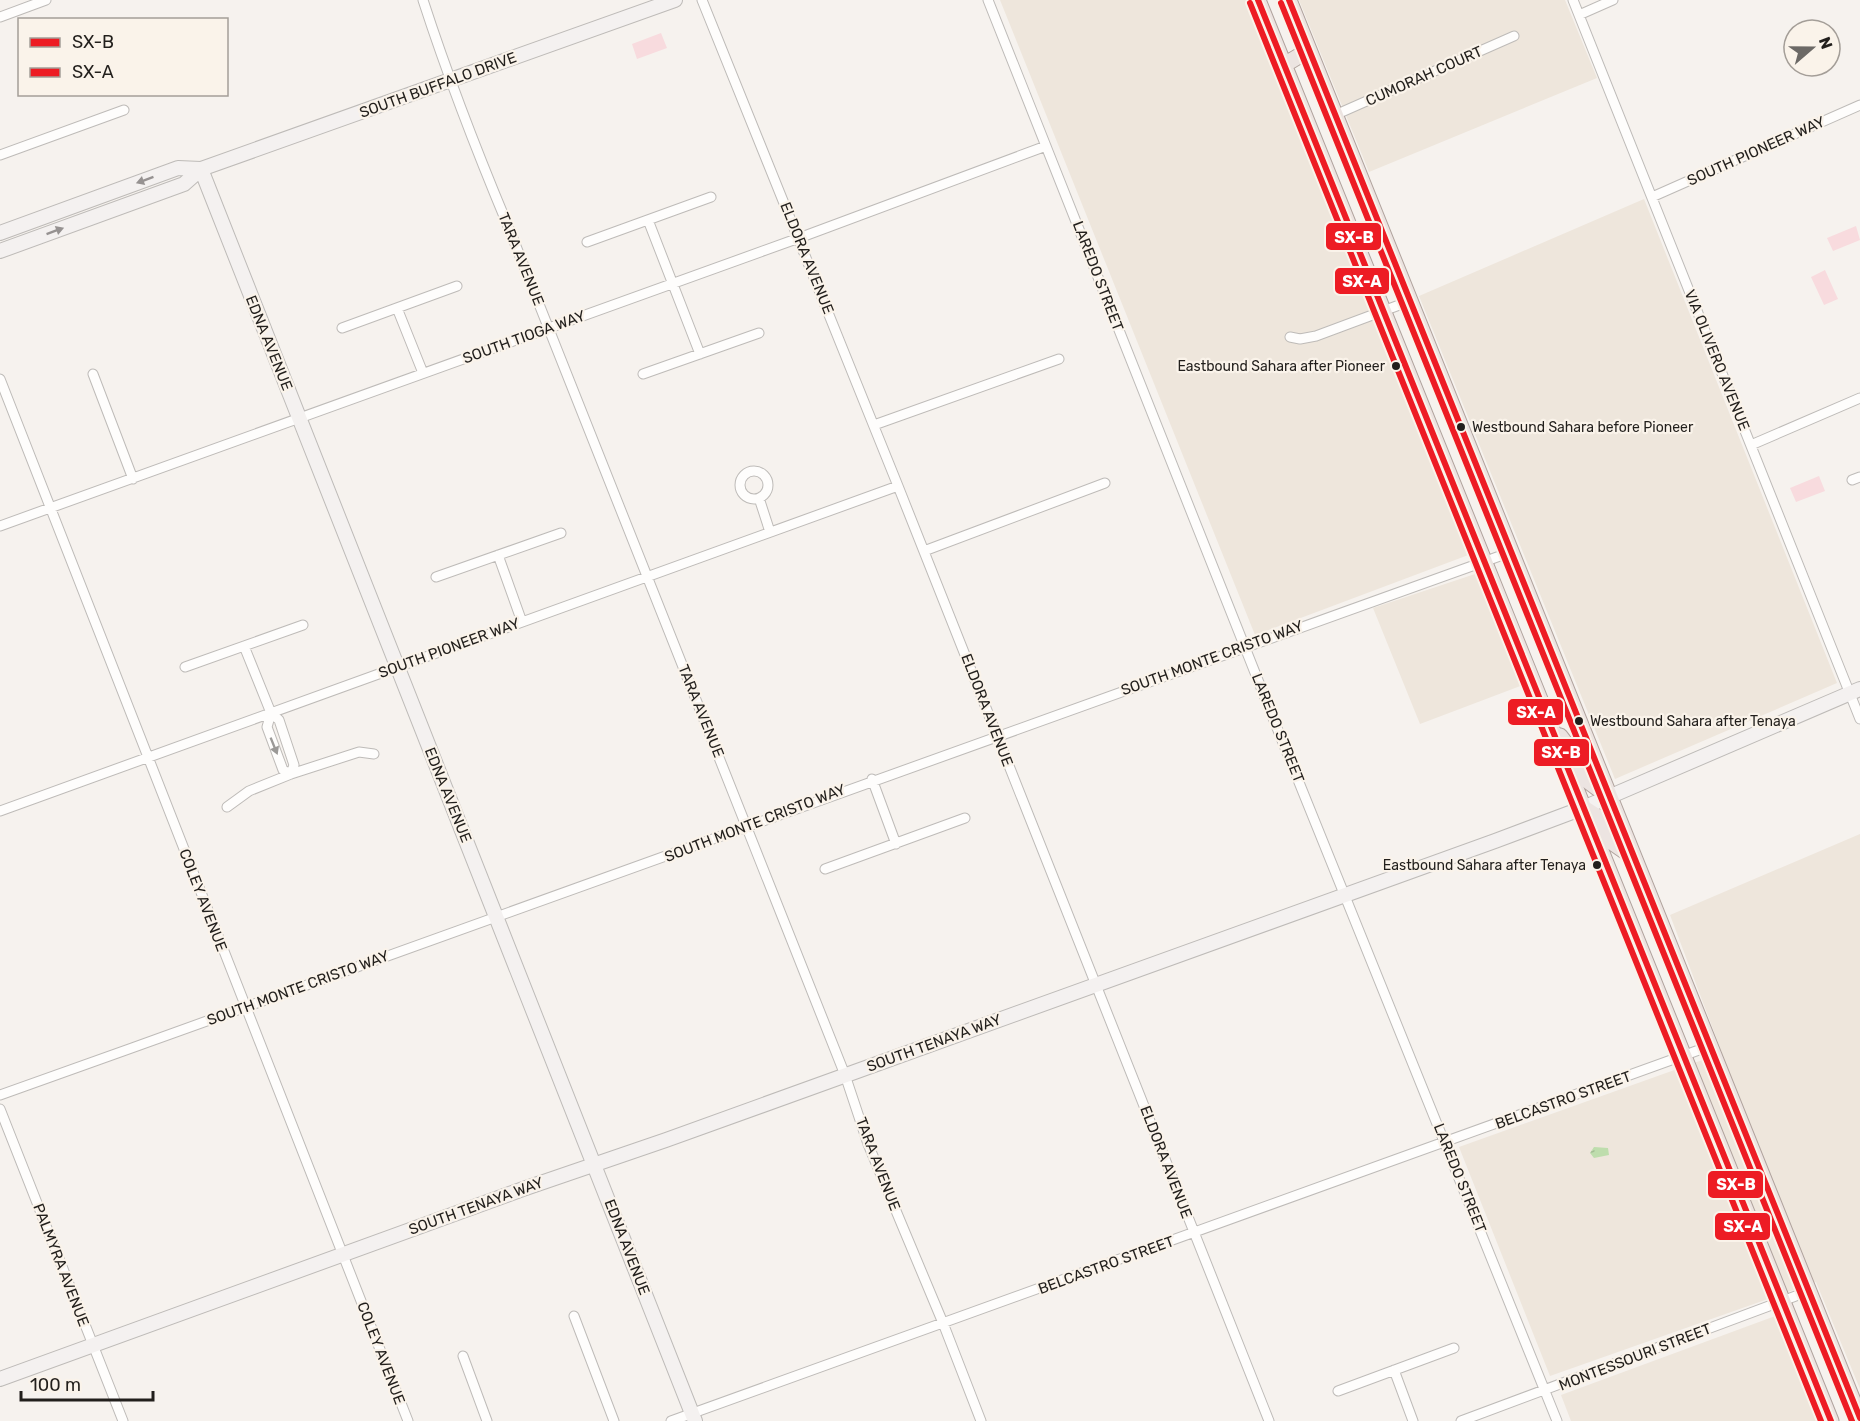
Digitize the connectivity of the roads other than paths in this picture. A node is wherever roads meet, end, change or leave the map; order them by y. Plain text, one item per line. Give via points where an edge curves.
1 (46, 0) edge
2 (423, 0) edge
3 (675, 0) edge
4 (702, 0) edge
5 (988, 0) edge
6 (1258, 0) edge
7 (1288, 0) edge
8 (1573, 0) edge
9 (1613, 0) edge
10 (1579, 15) junction
11 (0, 17) edge
12 (1514, 36) dead end
13 (1309, 50) junction
14 (1284, 65) junction
15 (450, 81) junction
16 (1860, 105) edge
17 (124, 111) dead end
18 (1335, 116) junction
19 (1046, 146) junction
20 (0, 153) edge
21 (201, 169) junction
22 (711, 197) dead end
23 (1652, 197) junction
24 (648, 220) junction
25 (0, 233) edge
26 (799, 238) junction
27 (587, 242) dead end
28 (0, 251) edge
29 (673, 284) junction
30 (457, 286) dead end
31 (1410, 301) junction
32 (397, 308) junction
33 (1384, 311) junction
34 (342, 328) dead end
35 (549, 328) junction
36 (759, 333) dead end
37 (1290, 338) dead end
38 (700, 354) junction
39 (1059, 359) dead end
40 (423, 373) junction
41 (93, 374) dead end
42 (644, 374) dead end
43 (0, 379) edge
44 (1860, 398) edge
45 (298, 417) junction
46 (874, 425) junction
47 (1751, 445) junction
48 (133, 479) junction
49 (1105, 483) dead end
50 (898, 486) junction
51 (759, 498) dead end
52 (51, 508) junction
53 (0, 526) edge
54 (770, 532) junction
55 (561, 533) dead end
56 (924, 550) junction
57 (1510, 552) junction
58 (498, 555) junction
59 (1484, 561) junction
60 (436, 577) dead end
61 (647, 577) junction
62 (522, 622) junction
63 (303, 625) dead end
64 (244, 646) junction
65 (1246, 646) junction
66 (185, 667) dead end
67 (397, 667) junction
68 (1855, 691) edge
69 (271, 713) junction
70 (1860, 719) edge
71 (1549, 722) junction
72 (997, 736) junction
73 (374, 754) dead end
74 (148, 758) junction
75 (291, 774) junction
76 (872, 779) junction
77 (1609, 797) junction
78 (227, 807) dead end
79 (1583, 808) junction
80 (0, 811) edge
81 (965, 818) dead end
82 (746, 825) junction
83 (896, 844) junction
84 (1634, 857) junction
85 (825, 869) dead end
86 (1345, 894) junction
87 (496, 917) junction
88 (1095, 984) junction
89 (245, 1007) junction
90 (1710, 1046) junction
91 (1684, 1056) junction
92 (845, 1075) junction
93 (0, 1095) edge
94 (0, 1109) edge
95 (1445, 1143) junction
96 (595, 1165) junction
97 (1194, 1233) junction
98 (343, 1255) junction
99 (1809, 1291) junction
100 (1783, 1301) junction
101 (574, 1316) dead end
102 (943, 1323) junction
103 (93, 1345) junction
104 (1454, 1348) dead end
105 (463, 1356) dead end
106 (1394, 1370) junction
107 (0, 1379) edge
108 (1338, 1391) dead end
109 (1545, 1391) junction
110 (694, 1417) edge
111 (1860, 1418) edge
112 (123, 1421) edge
113 (408, 1421) edge
114 (487, 1421) edge
115 (614, 1421) edge
116 (671, 1421) edge
117 (981, 1421) edge
118 (1269, 1421) edge
119 (1413, 1421) edge
120 (1461, 1421) edge
121 (1557, 1421) edge
122 (1831, 1421) edge

1 - 11 street
2 - 15 street, TARA AVENUE
3 - 15 street, SOUTH BUFFALO DRIVE
4 - 26 street, ELDORA AVENUE
5 - 19 street, LAREDO STREET
6 - 14 main road
7 - 13 main road
8 - 10 street, VIA OLIVERO AVENUE
9 - 10 street
10 - 23 street, VIA OLIVERO AVENUE
12 - 18 street, CUMORAH COURT
13 - 14 main road
13 - 18 main road
14 - 33 main road
15 - 21 street, SOUTH BUFFALO DRIVE
15 - 35 street, TARA AVENUE
16 - 23 street, SOUTH PIONEER WAY
17 - 20 street
18 - 31 main road
19 - 26 street, SOUTH TIOGA WAY
19 - 65 street, LAREDO STREET
21 -> 25 street, SOUTH BUFFALO DRIVE via 178,168
28 -> 21 street, SOUTH BUFFALO DRIVE via 184,184
21 - 45 street, EDNA AVENUE
22 - 24 street
23 - 47 street, VIA OLIVERO AVENUE
24 - 27 street
24 - 29 street
26 - 29 street, SOUTH TIOGA WAY
26 - 46 street, ELDORA AVENUE
29 - 35 street, SOUTH TIOGA WAY
29 - 38 street
30 - 32 street
31 - 33 street
31 - 57 main road
32 - 34 street
32 - 40 street
33 - 37 street via 1311,338
33 - 59 main road
35 - 40 street, SOUTH TIOGA WAY
35 - 61 street, TARA AVENUE
36 - 38 street
38 - 42 street
39 - 46 street
40 - 45 street, SOUTH TIOGA WAY
41 - 48 street
43 - 52 street, COLEY AVENUE
44 - 47 street
45 - 48 street, SOUTH TIOGA WAY
45 - 67 street, EDNA AVENUE
46 - 50 street, ELDORA AVENUE
47 - 68 street, VIA OLIVERO AVENUE
48 - 52 street, SOUTH TIOGA WAY
49 - 56 street
50 - 54 street, SOUTH PIONEER WAY
50 - 56 street, ELDORA AVENUE
51 - 54 street
52 - 53 street, SOUTH TIOGA WAY
52 - 74 street, COLEY AVENUE
54 - 61 street, SOUTH PIONEER WAY
55 - 58 street
56 - 72 street, ELDORA AVENUE
57 - 59 street, SOUTH MONTE CRISTO WAY
57 - 77 main road
58 - 60 street
58 - 62 street
59 - 65 street, SOUTH MONTE CRISTO WAY
59 - 71 main road
61 - 62 street, SOUTH PIONEER WAY
61 - 82 street, TARA AVENUE
62 - 67 street, SOUTH PIONEER WAY
63 - 64 street
64 - 66 street
64 - 69 street
65 - 72 street, SOUTH MONTE CRISTO WAY
65 - 86 street, LAREDO STREET
67 - 69 street, SOUTH PIONEER WAY
67 - 87 street, EDNA AVENUE
68 - 70 street, VIA OLIVERO AVENUE
68 - 77 street, SOUTH TENAYA WAY
69 - 74 street, SOUTH PIONEER WAY
69 - 75 street via 267,727 283,770
71 - 77 main road via 1579,761 1589,782
71 - 79 main road
72 - 76 street, SOUTH MONTE CRISTO WAY
72 - 88 street, ELDORA AVENUE
73 - 75 street via 359,752
74 - 80 street, SOUTH PIONEER WAY
74 - 89 street, COLEY AVENUE
75 - 78 street via 249,791
76 - 82 street, SOUTH MONTE CRISTO WAY
76 - 83 street
77 - 79 street, SOUTH TENAYA WAY
77 - 84 main road
79 - 84 main road via 1604,821 1613,843
79 - 86 street, SOUTH TENAYA WAY
79 - 91 main road
81 - 83 street
82 - 87 street, SOUTH MONTE CRISTO WAY
82 - 92 street, TARA AVENUE
83 - 85 street
84 - 90 main road
86 - 88 street, SOUTH TENAYA WAY
86 - 95 street, LAREDO STREET
87 - 89 street, SOUTH MONTE CRISTO WAY
87 - 96 street, EDNA AVENUE
88 - 92 street, SOUTH TENAYA WAY
88 - 97 street, ELDORA AVENUE
89 - 93 street, SOUTH MONTE CRISTO WAY
89 - 98 street, COLEY AVENUE
90 - 91 street, BELCASTRO STREET
90 - 99 main road
91 - 95 street, BELCASTRO STREET
91 - 100 main road
92 - 96 street, SOUTH TENAYA WAY
92 - 102 street, TARA AVENUE via 868,1144
94 - 103 street, PALMYRA AVENUE
95 - 97 street, BELCASTRO STREET
95 - 109 street, LAREDO STREET
96 - 98 street, SOUTH TENAYA WAY
96 - 110 street, EDNA AVENUE
97 - 102 street, BELCASTRO STREET
97 - 118 street, ELDORA AVENUE
98 - 103 street, SOUTH TENAYA WAY
98 - 113 street, COLEY AVENUE
99 - 100 street, MONTESSOURI STREET
99 - 111 main road
100 - 109 street, MONTESSOURI STREET
100 - 122 main road
101 - 115 street
102 - 110 street, BELCASTRO STREET
102 - 117 street, TARA AVENUE
103 - 107 street, SOUTH TENAYA WAY
103 - 112 street, PALMYRA AVENUE
104 - 106 street
105 - 114 street
106 - 108 street
106 - 119 street
109 - 120 street, MONTESSOURI STREET
109 - 121 street, LAREDO STREET
110 - 116 street, BELCASTRO STREET

